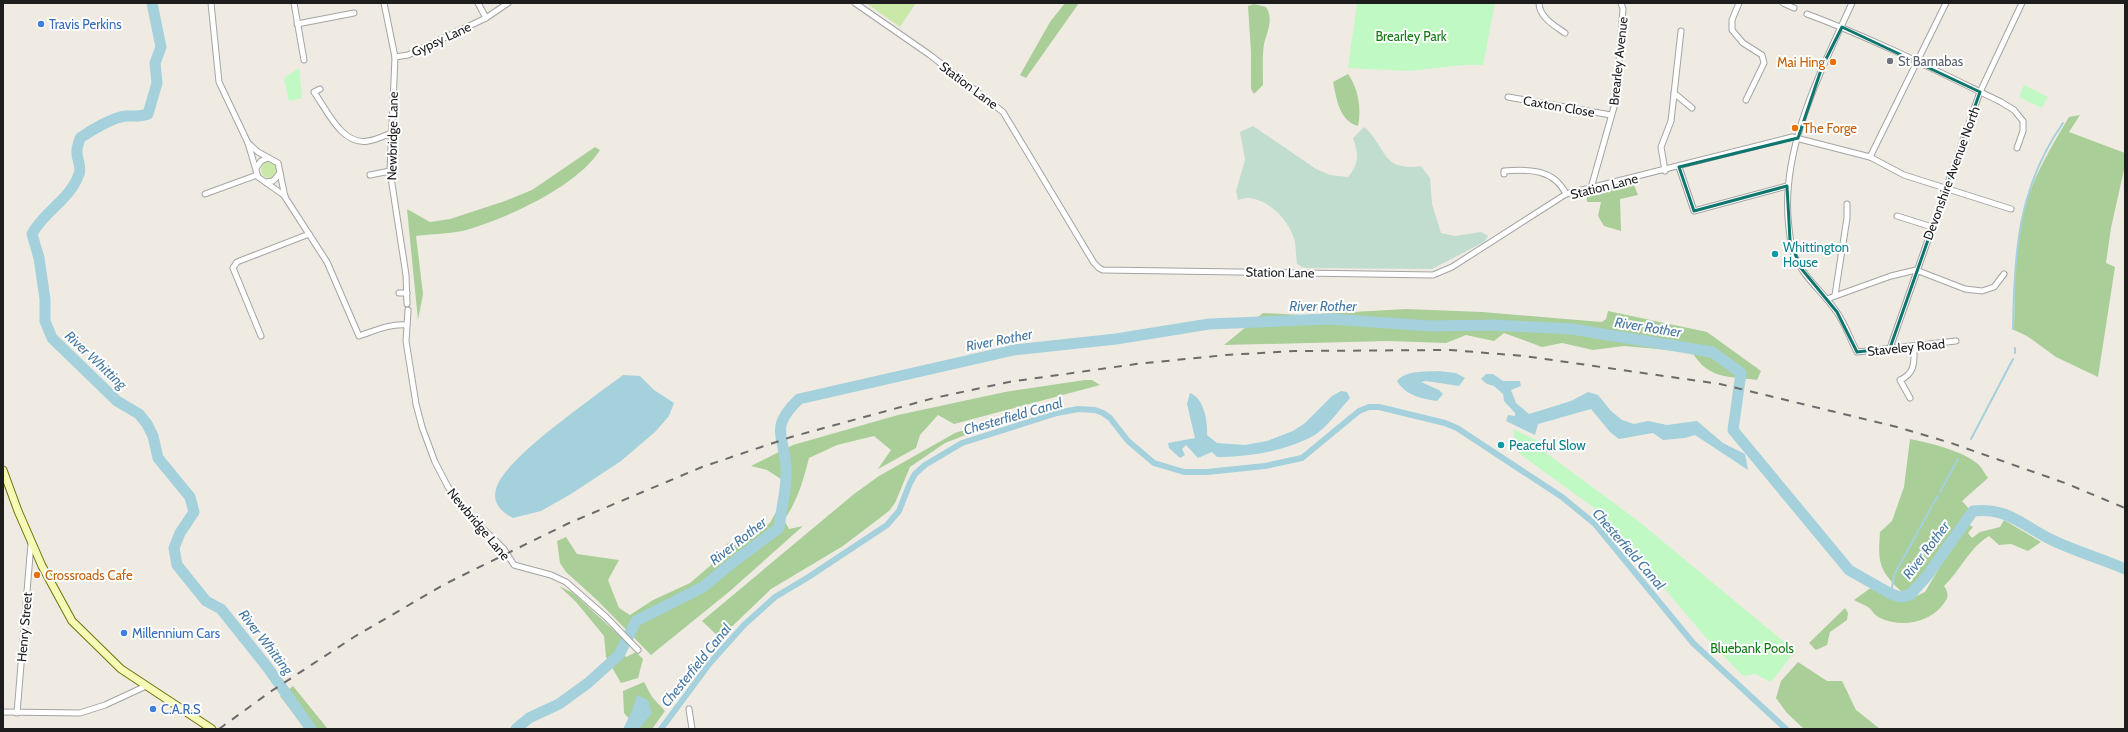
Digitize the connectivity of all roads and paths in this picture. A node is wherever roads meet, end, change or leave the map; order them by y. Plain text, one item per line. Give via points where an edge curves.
1 (211, 3) edge
2 (294, 3) edge
3 (384, 3) edge
4 (478, 3) edge
5 (508, 3) edge
6 (855, 3) edge
7 (1538, 3) edge
8 (1621, 3) edge
9 (1739, 3) edge
10 (1782, 3) edge
11 (1852, 3) edge
12 (1946, 3) edge
13 (2022, 3) edge
14 (1794, 8) dead end
15 (354, 13) dead end
16 (1807, 14) dead end
17 (486, 18) junction
18 (297, 24) junction
19 (1842, 27) junction
20 (1681, 31) dead end
21 (1565, 32) dead end
22 (395, 57) junction
23 (304, 60) dead end
24 (1918, 61) junction
25 (320, 89) dead end
26 (1980, 92) junction
27 (1674, 93) junction
28 (1508, 97) dead end
29 (1746, 100) dead end
30 (1692, 108) dead end
31 (1611, 115) junction
32 (391, 133) junction
33 (1798, 138) junction
34 (248, 143) junction
35 (2018, 148) dead end
36 (1870, 157) junction
37 (268, 158) junction
38 (1679, 167) junction
39 (256, 168) junction
40 (390, 171) junction
41 (1665, 171) junction
42 (280, 173) junction
43 (1504, 174) dead end
44 (257, 175) junction
45 (370, 176) dead end
46 (266, 182) junction
47 (1787, 186) junction
48 (1591, 188) junction
49 (1945, 188) junction
50 (205, 194) dead end
51 (1566, 194) junction
52 (285, 196) junction
53 (1847, 204) dead end
54 (2011, 209) dead end
55 (1897, 216) dead end
56 (1932, 227) junction
57 (308, 234) junction
58 (1916, 270) junction
59 (2004, 274) dead end
60 (399, 293) dead end
61 (407, 293) junction
62 (1835, 295) junction
63 (1827, 300) junction
64 (407, 304) dead end
65 (408, 310) dead end
66 (407, 325) junction
67 (261, 336) dead end
68 (1956, 341) dead end
69 (1914, 346) junction
70 (1890, 348) junction
71 (1910, 398) dead end
72 (3, 470) edge
73 (32, 542) junction
74 (638, 650) dead end
75 (146, 686) junction
76 (689, 709) dead end
77 (3, 712) edge
78 (17, 713) junction
79 (212, 729) edge
80 (692, 729) edge

1 - 34 street via 219,82
2 - 18 street
3 - 22 street, Newbridge Lane
4 - 17 street, Gypsy Lane
5 - 17 street, Gypsy Lane
6 - 51 street, Station Lane via 930,55 1003,112 1094,262 1103,270 1433,275 1452,267
7 - 21 street via 1548,21
8 - 31 street, Brearley Avenue via 1623,9 1619,73 1616,100
9 - 29 street via 1732,20 1732,30 1744,43 1762,55 1764,63
10 - 14 street
11 - 19 street
12 - 24 street
13 - 26 street, Devonshire Avenue North
15 - 18 street
16 - 19 street
17 - 22 street, Gypsy Lane via 408,55
18 - 23 street
19 - 24 street
19 - 33 street via 1822,67
20 - 27 street
22 - 32 street, Newbridge Lane
24 - 26 street
24 - 36 street
25 - 32 street via 314,92 348,138 368,141
26 - 35 street via 2014,110 2023,121
26 - 49 street, Devonshire Avenue North
27 - 30 street
27 - 41 street via 1671,122 1662,147
28 - 31 street, Caxton Close
31 - 48 street, Brearley Avenue
32 - 40 street, Newbridge Lane
33 - 36 street
33 - 38 street, Station Lane via 1792,137
33 - 47 street
34 - 37 street
34 - 39 street
36 - 49 street via 1904,175
37 - 39 street via 261,161
37 - 42 street via 278,163
38 - 41 street, Station Lane
38 - 47 street via 1694,211
39 - 44 street
40 - 45 street
40 - 61 street, Newbridge Lane
41 - 48 street, Station Lane
42 - 46 street via 276,179
42 - 52 street
43 - 51 street via 1504,170 1543,174 1555,178
44 - 46 street via 260,180
44 - 50 street
46 - 52 street
47 - 63 street via 1787,212 1793,253 1800,267
48 - 51 street, Station Lane
49 - 54 street
49 - 56 street, Devonshire Avenue North
52 - 57 street
53 - 62 street
55 - 56 street
56 - 58 street, Devonshire Avenue North
57 - 66 street via 327,262 359,336 400,324
57 - 67 street via 237,262 233,268
58 - 59 street via 1965,289 1982,291 1994,287
58 - 62 street
58 - 70 street, Devonshire Avenue North
60 - 61 street
61 - 64 street, Newbridge Lane
62 - 63 street
63 - 70 street, Staveley Road via 1837,312 1857,352
65 - 66 street, Newbridge Lane
66 - 74 street, Newbridge Lane via 406,341 416,404 422,427 448,487 468,514 504,549 514,565 566,582 606,617
68 - 69 street, Staveley Road
69 - 70 street, Staveley Road
69 - 71 street via 1915,360 1912,371 1908,377 1900,380
72 - 73 main road
73 - 75 main road via 42,566 72,620 122,669
73 - 78 street, Henry Street
75 - 78 street via 105,705 80,713
75 - 79 main road
76 - 80 street
77 - 78 street

